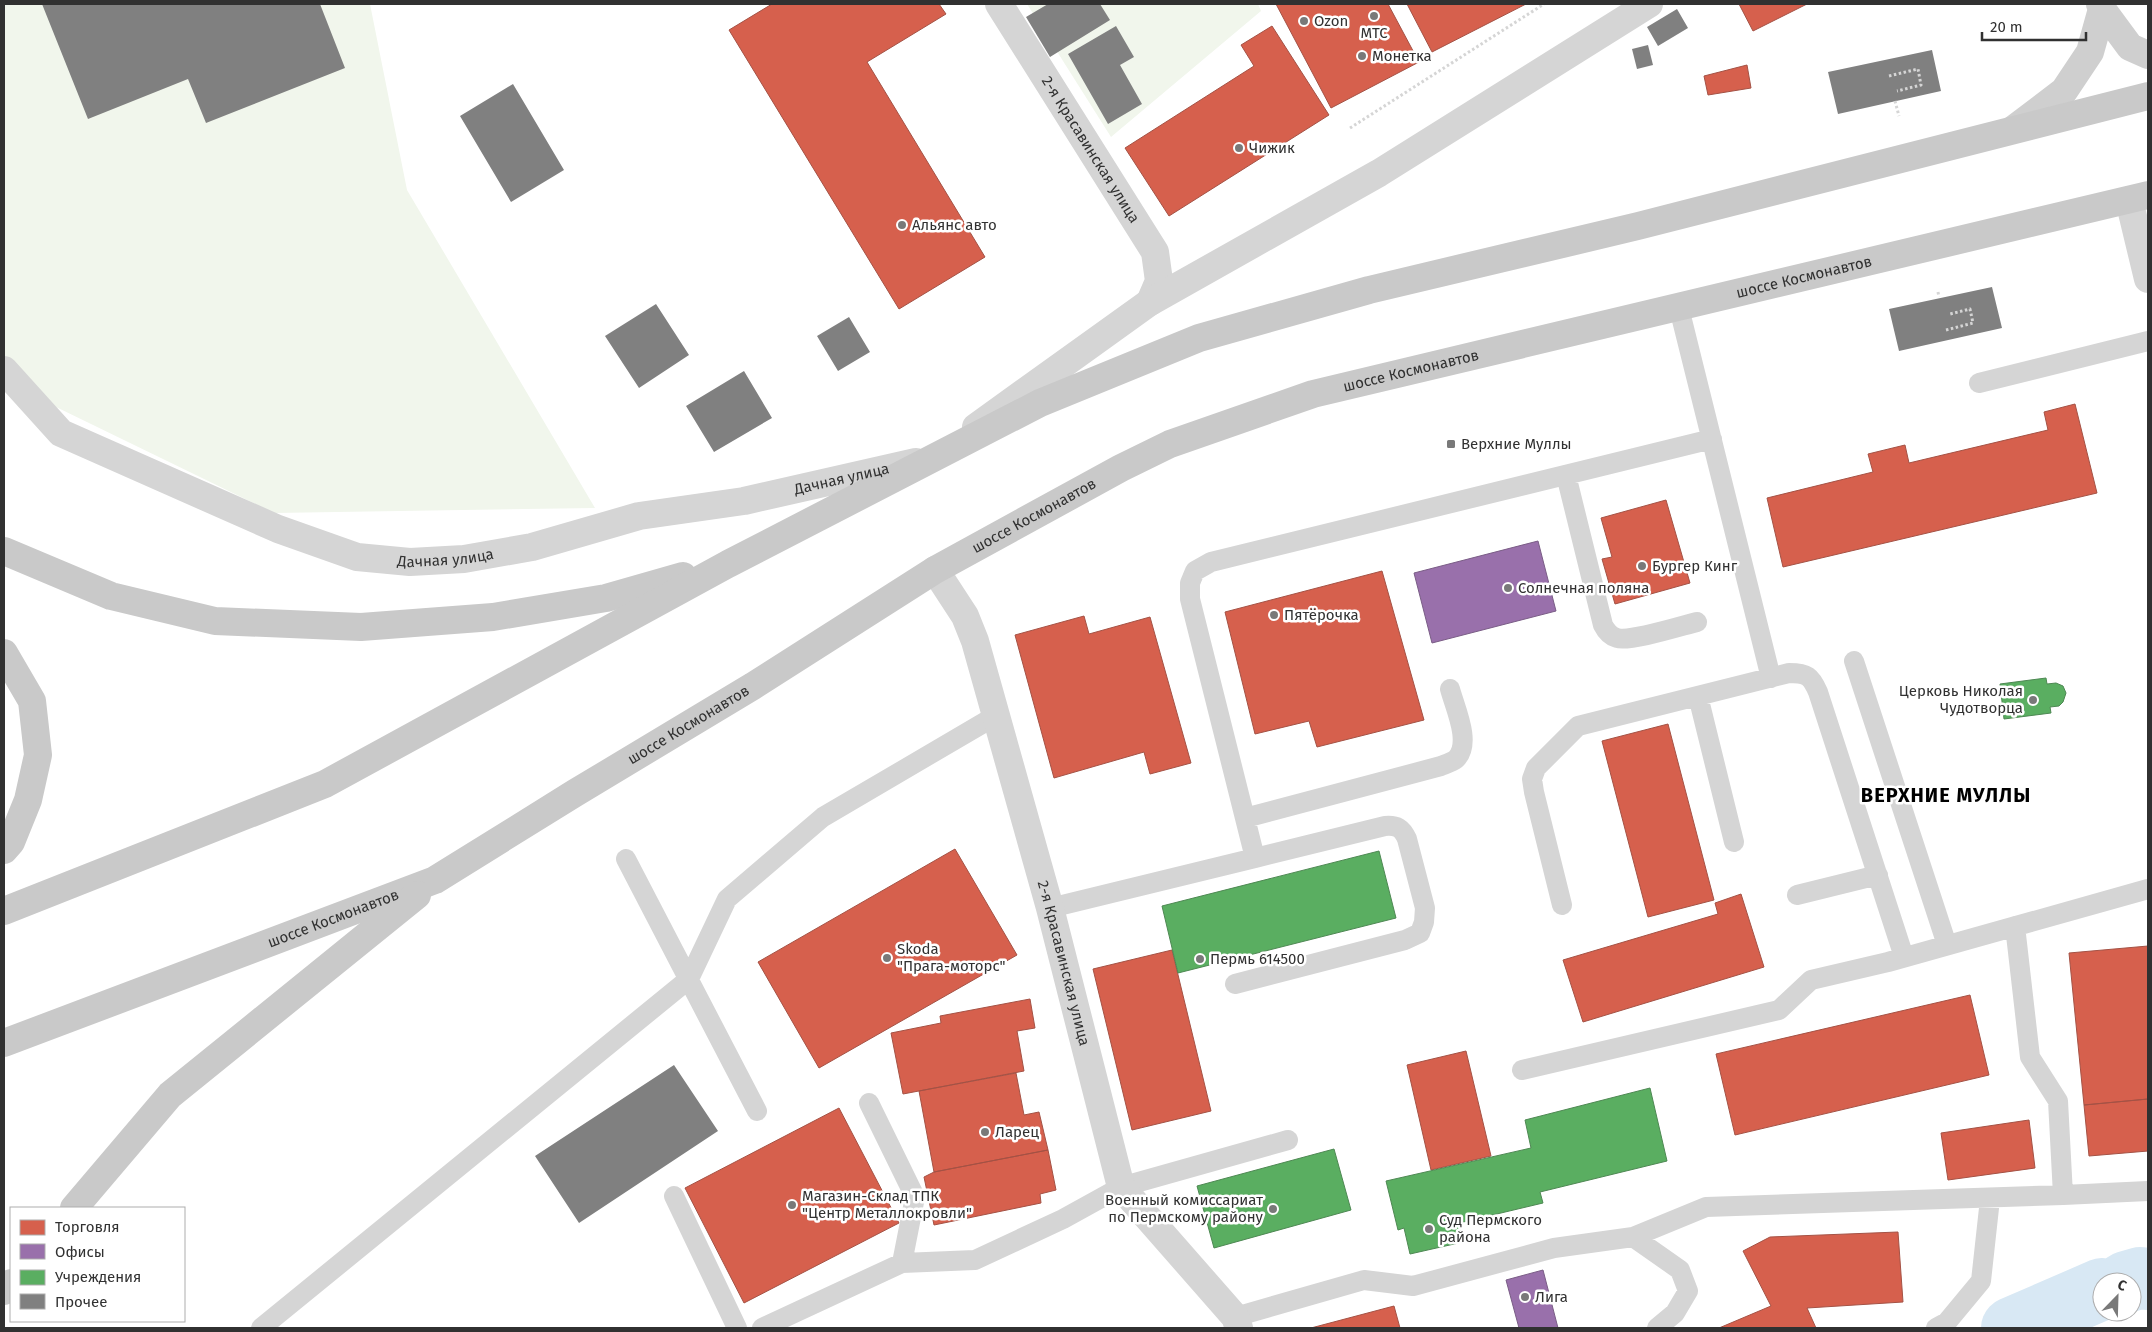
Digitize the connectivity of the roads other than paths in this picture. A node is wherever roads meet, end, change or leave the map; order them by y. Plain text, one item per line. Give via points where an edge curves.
1 (999, 4) edge
2 (1649, 4) edge
3 (2101, 6) edge
4 (1615, 13) edge
5 (2148, 55) edge
6 (2148, 96) edge
7 (2014, 129) junction
8 (2138, 198) edge
9 (2148, 279) edge
10 (1150, 302) junction
11 (1679, 308) junction
12 (2148, 341) edge
13 (4, 370) edge
14 (1979, 383) dead end
15 (1712, 439) junction
16 (930, 459) junction
17 (1566, 475) junction
18 (4, 551) edge
19 (728, 564) junction
20 (935, 570) junction
21 (1697, 622) dead end
22 (4, 653) edge
23 (1854, 661) dead end
24 (1771, 678) junction
25 (1450, 689) dead end
26 (1698, 696) junction
27 (997, 715) junction
28 (1245, 818) junction
29 (1734, 842) dead end
30 (4, 850) edge
31 (1255, 858) junction
32 (626, 859) dead end
33 (1878, 875) junction
34 (435, 880) junction
35 (2148, 889) edge
36 (1797, 895) dead end
37 (1562, 905) dead end
38 (1050, 908) junction
39 (4, 911) edge
40 (2016, 926) junction
41 (1947, 945) junction
42 (1904, 957) junction
43 (689, 979) junction
44 (1235, 984) dead end
45 (4, 1043) edge
46 (1522, 1070) dead end
47 (869, 1103) dead end
48 (757, 1111) dead end
49 (1288, 1140) dead end
50 (1121, 1187) junction
51 (2148, 1190) edge
52 (2063, 1195) junction
53 (674, 1196) dead end
54 (1990, 1199) junction
55 (75, 1207) edge
56 (1633, 1236) junction
57 (902, 1262) junction
58 (1237, 1323) edge
59 (261, 1328) edge
60 (737, 1328) edge
61 (762, 1328) edge
62 (1657, 1328) edge
63 (1936, 1328) edge

1 - 10 street, 2-я Красавинская улица via 1155,252 1159,281
2 - 4 street
3 - 5 street via 2130,47
3 - 7 street via 2090,52 2064,91
4 - 10 street via 1379,173
6 - 7 main road
7 - 16 main road via 1638,226 1369,290 1198,338 1040,403
8 - 9 street
8 - 11 main road, шоссе Космонавтов
10 - 16 street
11 - 15 lane
11 - 20 main road, шоссе Космонавтов via 1313,394 1224,424 1170,444 1121,468
12 - 14 lane
13 - 16 street, Дачная улица via 61,433 278,529 357,557 410,562 464,559 532,547 639,516 744,501
15 - 17 lane
15 - 24 lane
16 - 19 main road
17 - 21 lane via 1603,625 1608,633 1618,638 1631,638
17 - 28 lane via 1211,562 1195,571 1190,583 1190,598
18 - 19 main road via 111,596 216,620 360,627 493,617 606,598
19 - 39 main road via 325,784
20 - 27 street, 2-я Красавинская улица via 965,616
20 - 34 main road, шоссе Космонавтов via 754,686
22 - 30 main road via 32,701 38,755 28,800 11,842
23 - 41 lane
24 - 26 lane
24 - 33 lane via 1789,673 1802,674 1812,680
25 - 28 lane via 1463,747 1455,759 1441,766
26 - 29 lane
26 - 37 lane via 1578,726 1536,768 1532,779 1534,792
27 - 38 street, 2-я Красавинская улица
27 - 43 lane via 823,817 727,899
28 - 31 lane
31 - 38 lane
31 - 44 lane via 1394,825 1403,830 1407,839 1424,908 1424,922 1420,933 1405,940
32 - 43 lane
33 - 36 lane
33 - 42 lane
34 - 45 main road, шоссе Космонавтов
34 - 55 main road via 170,1095
35 - 40 lane
38 - 50 street, 2-я Красавинская улица
40 - 41 lane
40 - 52 lane via 2030,1057 2058,1101
41 - 42 lane
42 - 46 lane via 1810,980 1779,1010
43 - 48 lane
43 - 59 lane
47 - 57 lane via 915,1197
49 - 50 lane
50 - 57 lane via 1063,1219 975,1260
50 - 58 street, 2-я Красавинская улица
51 - 52 lane
52 - 54 lane
53 - 60 lane
54 - 56 lane via 1706,1207
54 - 63 lane via 1981,1281 1947,1322
56 - 58 lane via 1554,1248 1413,1286 1364,1280
56 - 62 lane via 1680,1270 1688,1291 1675,1313
57 - 61 lane

